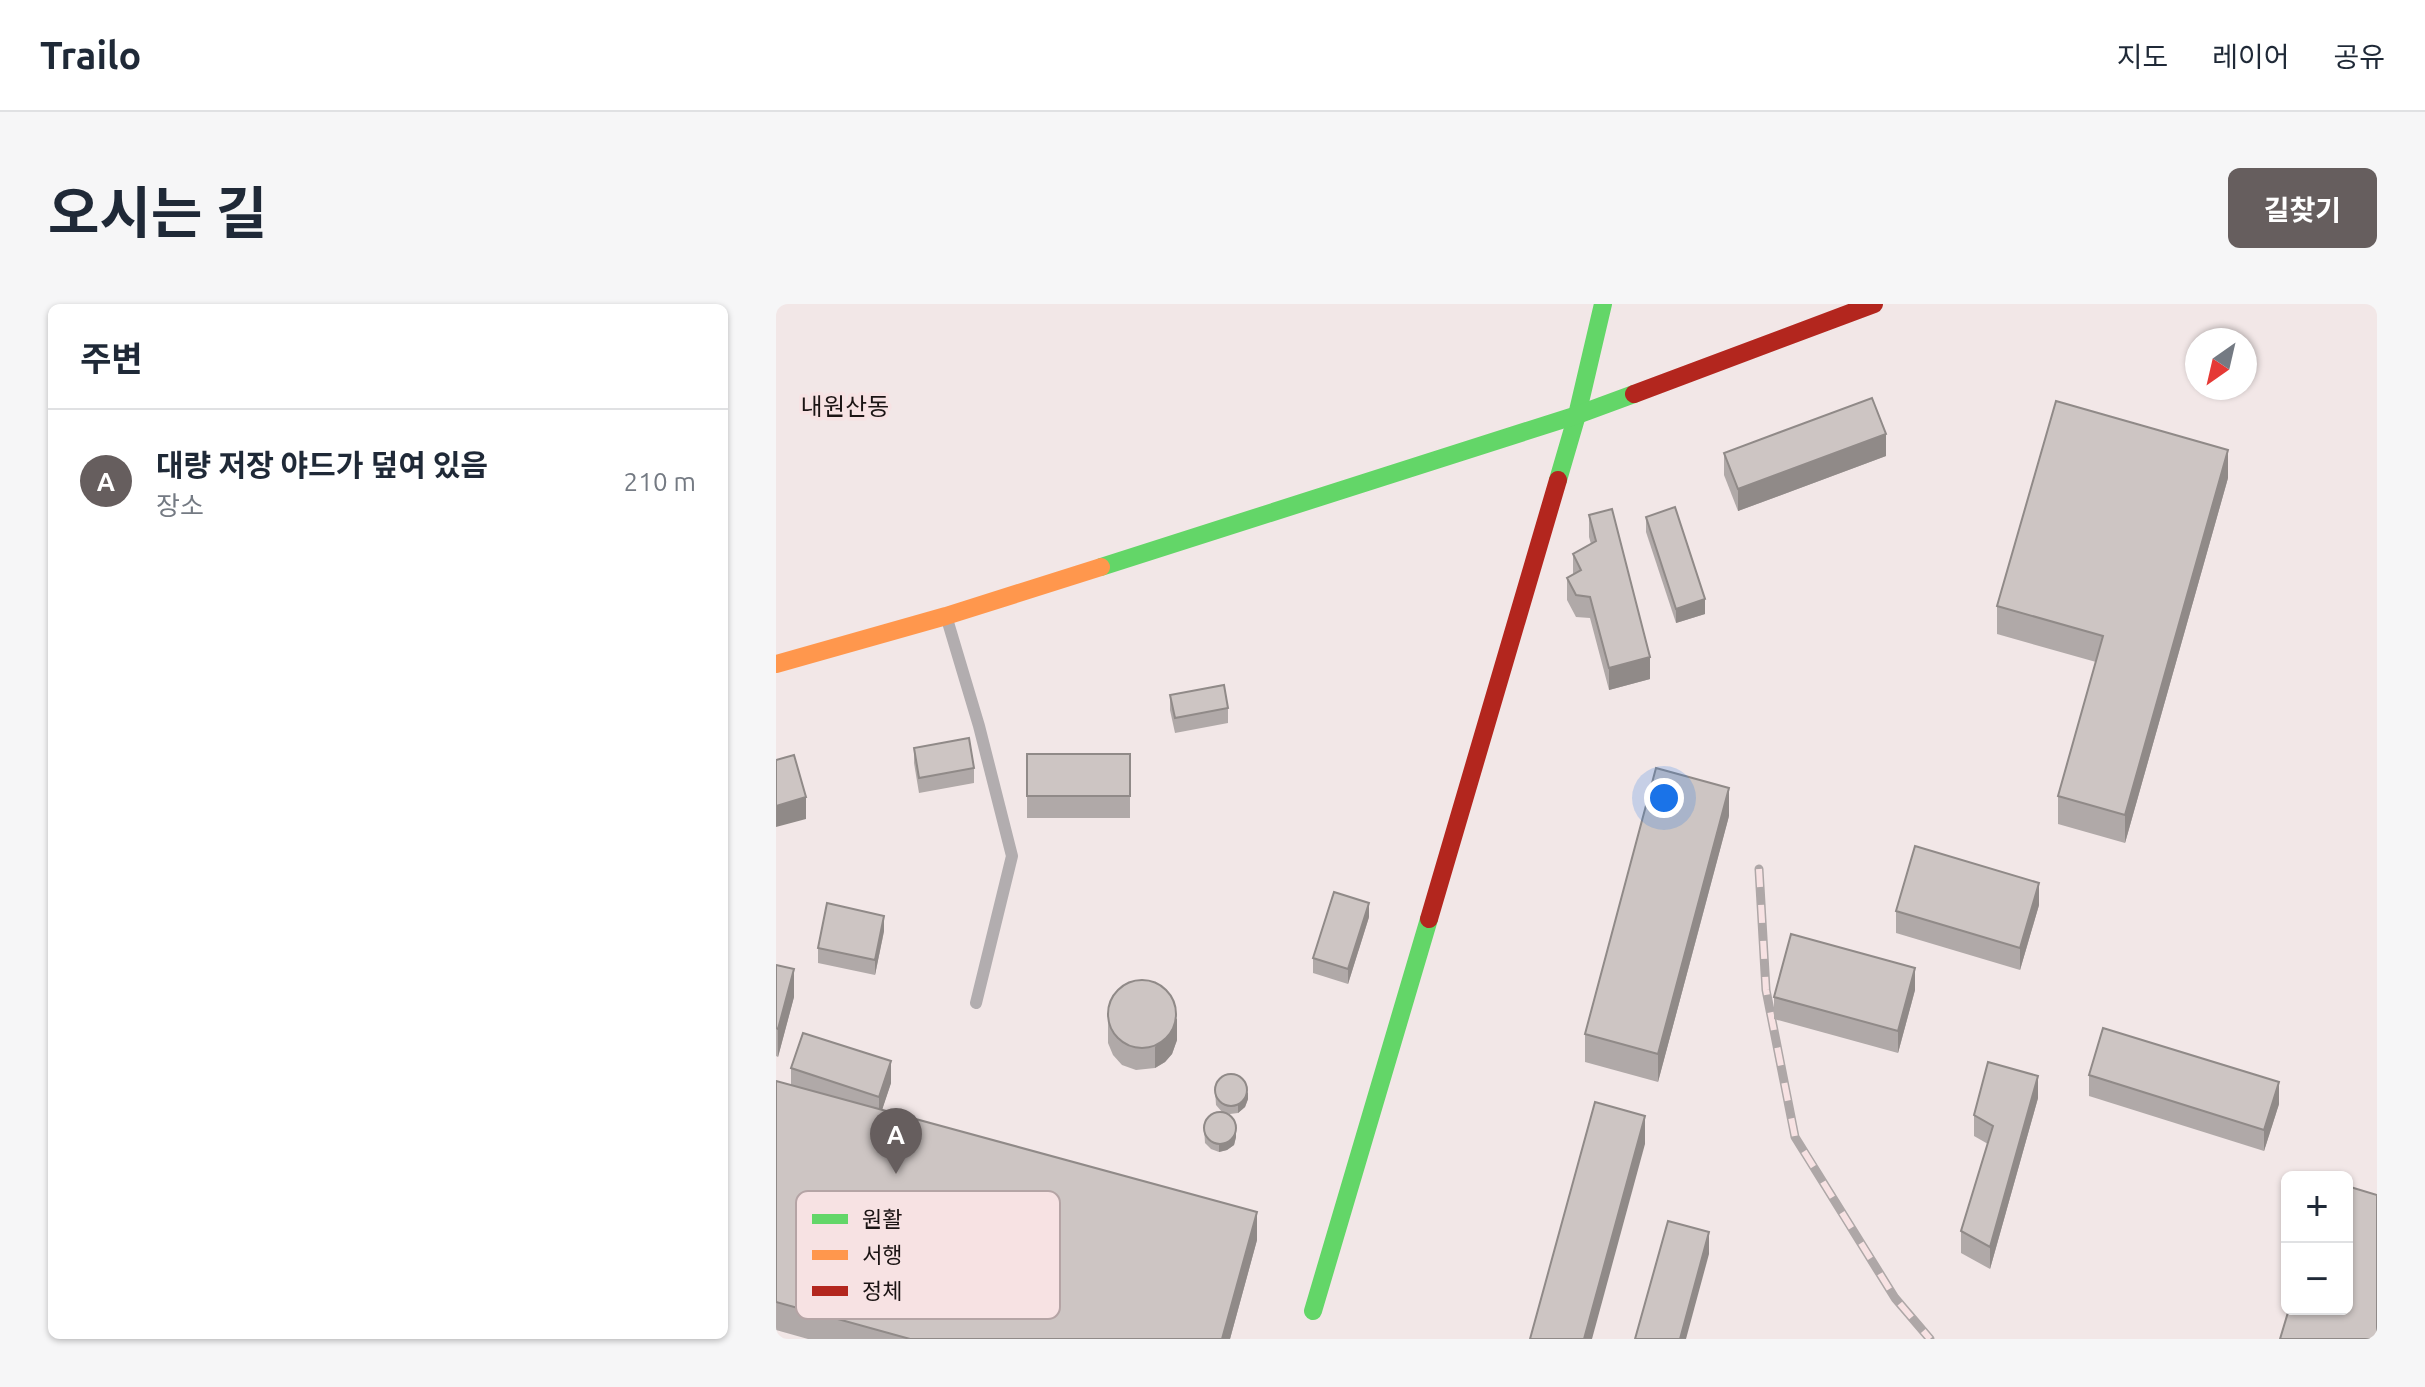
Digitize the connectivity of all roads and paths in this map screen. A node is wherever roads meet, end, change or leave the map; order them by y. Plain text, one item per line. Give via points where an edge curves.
1 (1603, 304) edge
2 (1874, 304) edge
3 (1577, 415) junction
4 (946, 616) junction
5 (776, 664) edge
6 (976, 1003) dead end
7 (1313, 1311) dead end

1 - 3 street
2 - 3 street
3 - 4 street
3 - 7 street
4 - 5 street
4 - 6 lane via 1012,856

